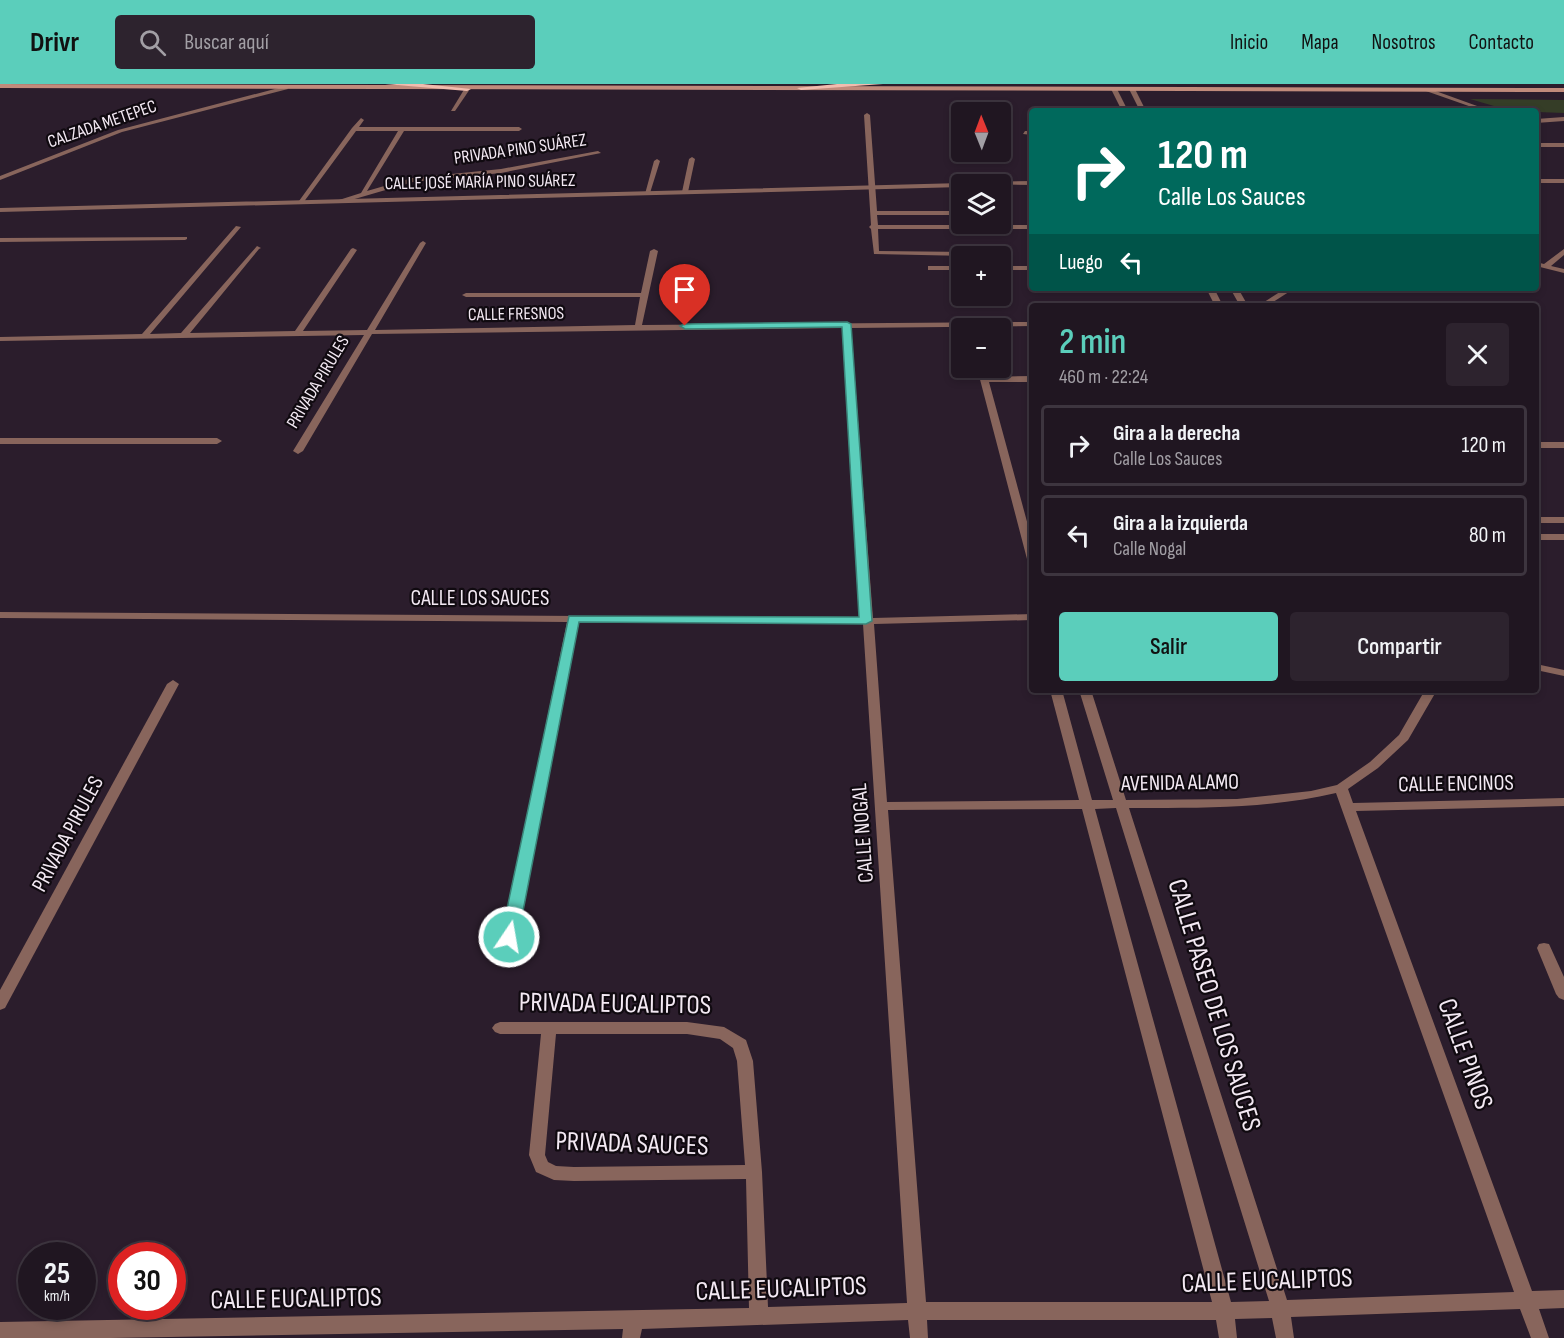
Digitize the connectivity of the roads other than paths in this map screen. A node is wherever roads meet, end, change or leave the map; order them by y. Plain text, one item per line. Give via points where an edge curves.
1 (389, 84) edge
2 (879, 84) edge
3 (0, 86) edge
4 (286, 88) junction
5 (801, 88) junction
6 (467, 89) junction
7 (1114, 89) junction
8 (1132, 89) junction
9 (1428, 90) junction
10 (1564, 90) edge
11 (1124, 108) edge
12 (1142, 108) edge
13 (1479, 108) edge
14 (453, 110) dead end
15 (867, 116) dead end
16 (1564, 119) edge
17 (361, 120) dead end
18 (1539, 121) edge
19 (354, 129) junction
20 (402, 129) junction
21 (519, 129) dead end
22 (1539, 145) edge
23 (1564, 145) edge
24 (598, 153) dead end
25 (692, 159) dead end
26 (657, 161) dead end
27 (0, 178) edge
28 (1539, 181) edge
29 (1564, 181) edge
30 (1011, 183) edge
31 (1029, 183) edge
32 (951, 185) edge
33 (871, 188) junction
34 (363, 192) junction
35 (685, 192) junction
36 (647, 193) junction
37 (340, 201) junction
38 (301, 202) junction
39 (0, 210) edge
40 (872, 213) junction
41 (951, 213) edge
42 (238, 227) dead end
43 (872, 227) junction
44 (1029, 227) edge
45 (185, 238) dead end
46 (0, 240) edge
47 (423, 243) dead end
48 (257, 248) dead end
49 (353, 250) dead end
50 (654, 251) dead end
51 (1564, 251) edge
52 (951, 254) edge
53 (1539, 265) edge
54 (1546, 266) junction
55 (931, 268) dead end
56 (951, 268) edge
57 (1011, 268) edge
58 (1029, 268) edge
59 (1564, 271) edge
60 (1286, 291) edge
61 (466, 295) dead end
62 (645, 295) junction
63 (1267, 303) edge
64 (847, 324) junction
65 (1029, 324) edge
66 (1011, 325) edge
67 (951, 326) edge
68 (638, 327) junction
69 (369, 331) junction
70 (298, 333) junction
71 (184, 335) junction
72 (144, 336) junction
73 (0, 339) edge
74 (1029, 379) edge
75 (984, 380) joint
76 (0, 441) edge
77 (217, 441) dead end
78 (1539, 445) edge
79 (1564, 445) edge
80 (298, 451) dead end
81 (1539, 520) edge
82 (1564, 520) edge
83 (1539, 537) edge
84 (1564, 537) edge
85 (1029, 548) edge
86 (0, 615) edge
87 (1029, 617) edge
88 (573, 618) junction
89 (866, 621) junction
90 (1539, 668) edge
91 (1564, 673) edge
92 (172, 684) dead end
93 (1057, 693) edge
94 (1086, 693) edge
95 (1429, 693) edge
96 (1341, 788) junction
97 (1564, 802) edge
98 (1123, 805) junction
99 (883, 806) junction
100 (1086, 806) junction
101 (1349, 807) junction
102 (509, 937) dead end
103 (1544, 948) dead end
104 (1564, 994) edge
105 (0, 1004) edge
106 (500, 1028) dead end
107 (549, 1028) junction
108 (754, 1172) junction
109 (1527, 1299) junction
110 (1564, 1299) edge
111 (1280, 1308) junction
112 (917, 1311) junction
113 (1224, 1311) junction
114 (759, 1317) junction
115 (632, 1329) edge
116 (0, 1331) edge
117 (324, 1332) edge
118 (32, 1334) edge
119 (919, 1338) edge
120 (1228, 1338) edge
121 (1286, 1338) edge
122 (1540, 1338) edge

1 - 6 highway
2 - 5 highway
3 - 4 main road
4 - 6 main road
4 - 27 street, CALZADA METEPEC via 120,131
5 - 6 main road
5 - 7 main road
6 - 14 street
7 - 8 main road
7 - 11 street
8 - 9 main road
8 - 12 street
9 - 10 main road
9 - 13 street
15 - 33 street
16 - 18 street
17 - 19 street
19 - 20 street
19 - 38 street
20 - 21 street
20 - 34 street
22 - 23 street
24 - 34 street, PRIVADA PINO SUÁREZ via 501,171 411,180
25 - 35 street
26 - 36 street
28 - 29 street
30 - 31 street
32 - 33 street, CALLE JOSÉ MARÍA PINO SUÁREZ
33 - 35 street, CALLE JOSÉ MARÍA PINO SUÁREZ
33 - 40 street
34 - 37 street, PRIVADA PINO SUÁREZ
35 - 36 street, CALLE JOSÉ MARÍA PINO SUÁREZ
36 - 37 street, CALLE JOSÉ MARÍA PINO SUÁREZ
37 - 38 street, CALLE JOSÉ MARÍA PINO SUÁREZ
38 - 39 street, CALLE JOSÉ MARÍA PINO SUÁREZ
40 - 41 street
40 - 43 street
42 - 72 street
43 - 44 street
43 - 52 street via 876,253
45 - 46 street
47 - 69 street, PRIVADA PIRULES
48 - 71 street
49 - 70 street
50 - 62 street
51 - 54 street
53 - 54 street
54 - 59 street
55 - 56 street
57 - 58 street
60 - 63 street
61 - 62 street
62 - 68 street
64 - 67 street, CALLE FRESNOS
64 - 68 street, CALLE FRESNOS
64 - 89 street, CALLE NOGAL
65 - 66 street, CALLE FRESNOS
68 - 69 street, CALLE FRESNOS
69 - 70 street, CALLE FRESNOS
69 - 80 street, PRIVADA PIRULES
70 - 71 street, CALLE FRESNOS
71 - 72 street, CALLE FRESNOS
72 - 73 street, CALLE FRESNOS
74 - 75 street
75 - 85 street
76 - 77 street
78 - 79 street
81 - 82 street
83 - 84 street
86 - 88 street, CALLE LOS SAUCES
87 - 89 street, CALLE LOS SAUCES
88 - 89 street, CALLE LOS SAUCES
88 - 102 street
89 - 99 street, CALLE NOGAL
90 - 91 street
92 - 105 street, PRIVADA PIRULES
93 - 100 street
94 - 98 street, CALLE PASEO DE LOS SAUCES
95 - 96 street, AVENIDA ALAMO via 1404,737
96 - 98 street, AVENIDA ALAMO via 1274,801
96 - 101 street, CALLE PINOS
97 - 101 street, CALLE ENCINOS
98 - 100 street, AVENIDA ALAMO
98 - 111 street, CALLE PASEO DE LOS SAUCES
99 - 100 street, AVENIDA ALAMO
99 - 112 street, CALLE NOGAL
100 - 113 street
101 - 109 street, CALLE PINOS
103 - 104 street
106 - 107 street, PRIVADA EUCALIPTOS
107 - 108 street, PRIVADA EUCALIPTOS via 687,1028 732,1037 740,1044 745,1061
107 - 108 street, PRIVADA SAUCES via 537,1155 542,1167 554,1173 574,1174
108 - 114 street, PRIVADA EUCALIPTOS
109 - 110 street, CALLE EUCALIPTOS
109 - 111 street, CALLE EUCALIPTOS
109 - 122 street, CALLE PINOS
111 - 113 street, CALLE EUCALIPTOS
111 - 121 street, CALLE PASEO DE LOS SAUCES
112 - 113 street, CALLE EUCALIPTOS
112 - 114 street, CALLE EUCALIPTOS
112 - 119 street, CALLE NOGAL
113 - 120 street
114 - 115 street, CALLE EUCALIPTOS
115 - 117 street, CALLE EUCALIPTOS
116 - 118 street, CALLE EUCALIPTOS
117 - 118 street, CALLE EUCALIPTOS

